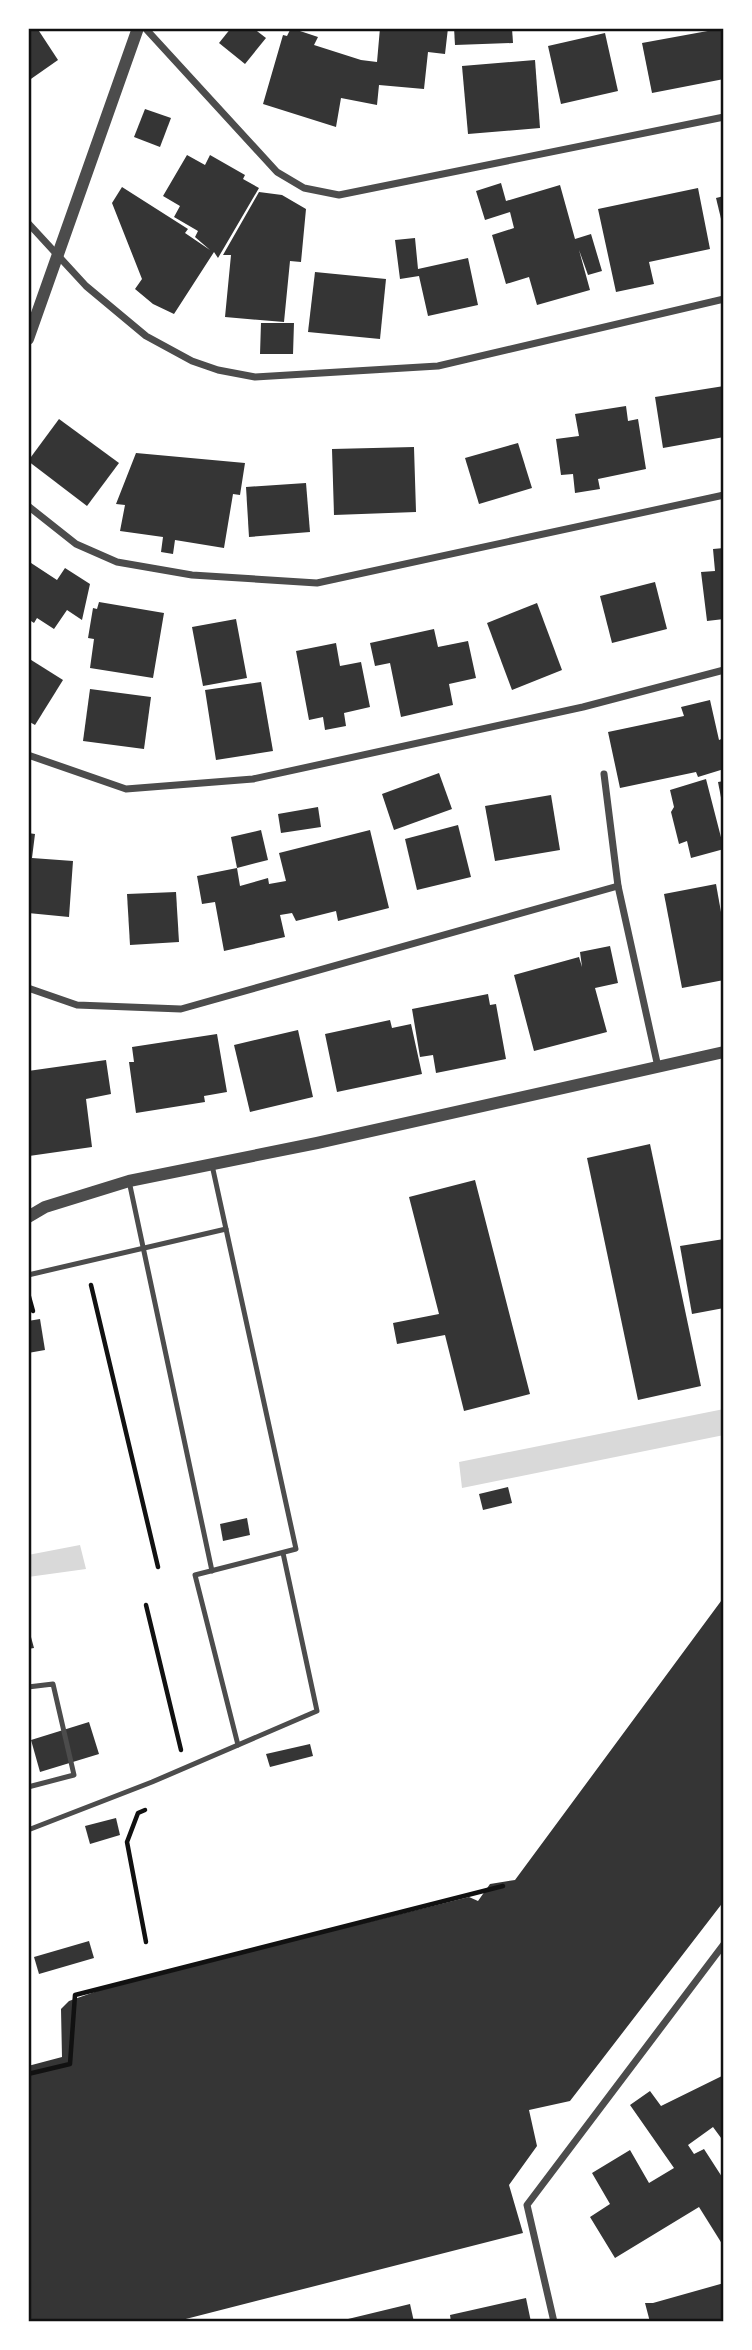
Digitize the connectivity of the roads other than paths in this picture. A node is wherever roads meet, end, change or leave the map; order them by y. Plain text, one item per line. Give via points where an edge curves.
1 (138, 28) edge
2 (145, 28) edge
3 (724, 117) edge
4 (28, 223) edge
5 (59, 255) junction
6 (724, 299) edge
7 (28, 340) edge
8 (724, 495) edge
9 (28, 506) edge
10 (724, 670) edge
11 (28, 755) edge
12 (604, 774) dead end
13 (618, 886) junction
14 (28, 988) edge
15 (724, 1052) edge
16 (658, 1067) junction
17 (212, 1164) junction
18 (129, 1181) junction
19 (28, 1207) edge
20 (45, 1207) junction
21 (28, 1217) edge
22 (226, 1229) junction
23 (144, 1250) junction
24 (28, 1275) edge
25 (283, 1553) junction
26 (212, 1571) junction
27 (28, 1687) edge
28 (238, 1745) junction
29 (28, 1787) edge
30 (28, 1830) edge
31 (724, 1944) edge
32 (554, 2322) edge

1 - 5 street
2 - 3 street via 277,172 304,188 340,195
4 - 5 street
5 - 6 street via 86,286 146,336 192,361 254,377 438,366
5 - 7 street
8 - 9 street via 317,583 192,575 117,562 76,544
10 - 11 street via 253,779 126,789
12 - 13 street
13 - 14 street via 181,1009 77,1005
13 - 16 street
15 - 16 street
16 - 17 street
17 - 18 street
17 - 22 lane
18 - 20 street
18 - 23 lane
19 - 20 street
20 - 21 street
22 - 23 lane
22 - 25 lane via 296,1549
23 - 24 lane
23 - 26 lane
25 - 26 lane
25 - 28 lane via 317,1712
26 - 28 lane via 195,1575
27 - 29 lane via 53,1684 74,1775
28 - 30 lane
31 - 32 street via 527,2205

